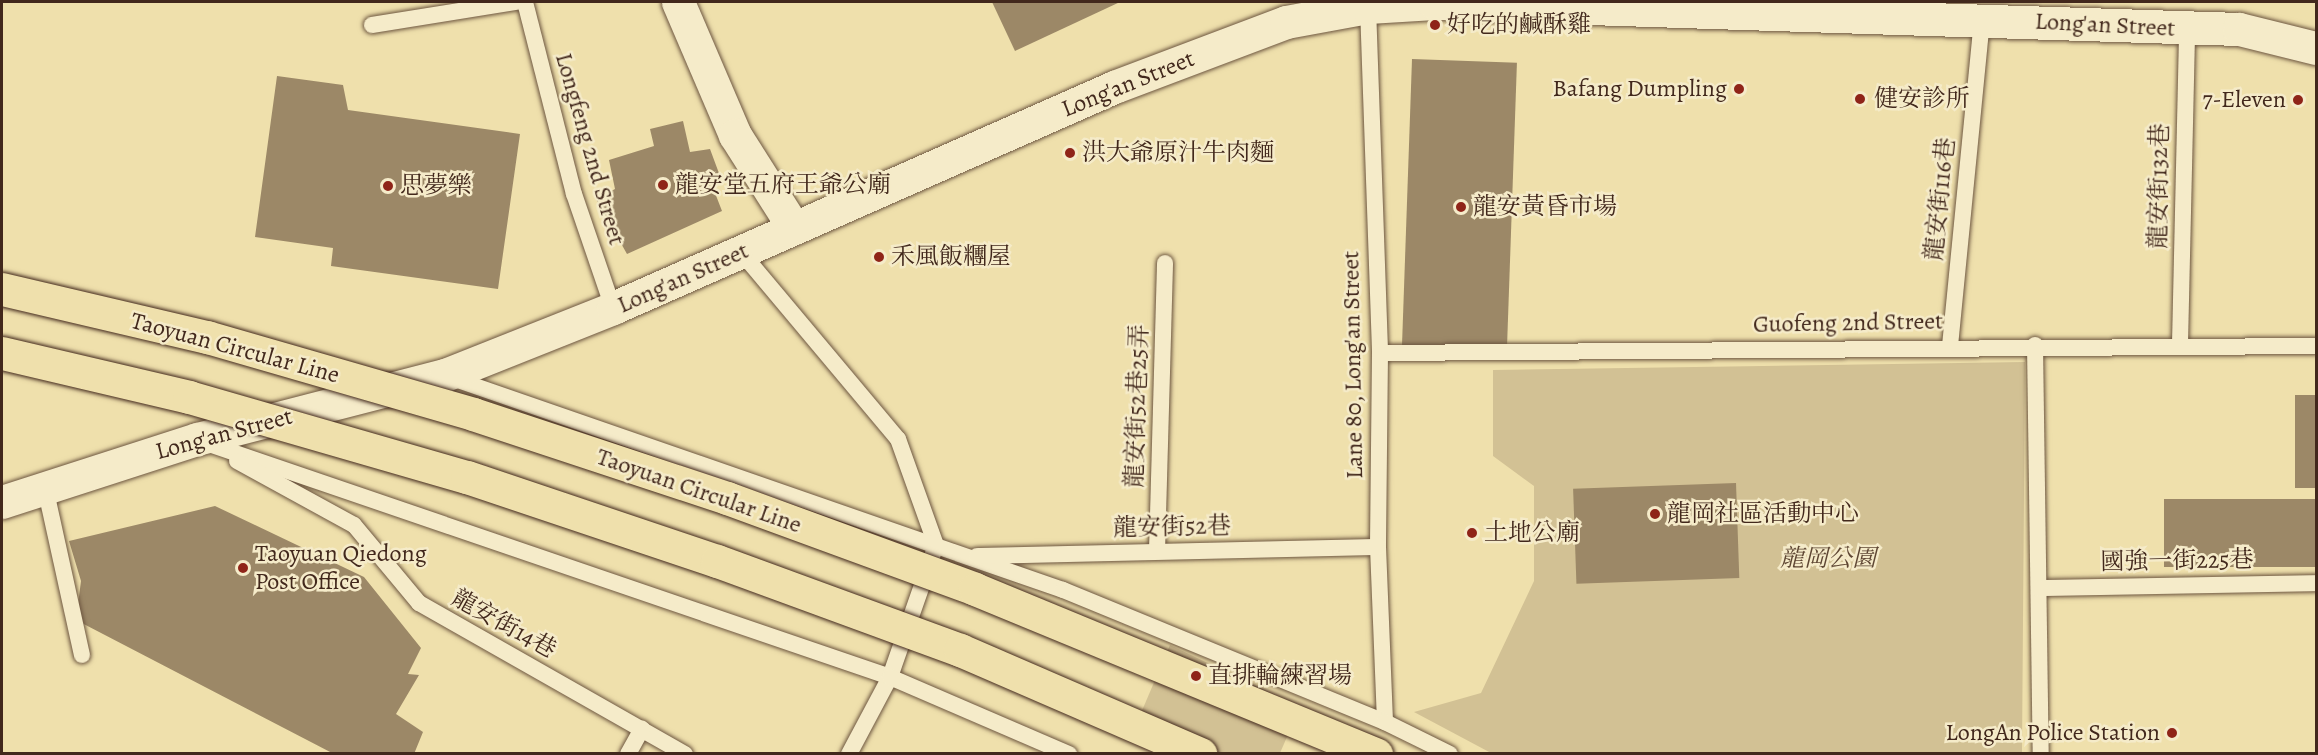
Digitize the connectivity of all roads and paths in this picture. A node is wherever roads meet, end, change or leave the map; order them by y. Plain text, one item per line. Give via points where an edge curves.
1 (516, 2) edge
2 (525, 2) edge
3 (678, 2) edge
4 (1368, 4) edge
5 (1982, 20) junction
6 (372, 25) dead end
7 (2187, 29) junction
8 (2316, 48) edge
9 (794, 228) junction
10 (741, 252) junction
11 (1165, 263) dead end
12 (2, 289) edge
13 (613, 308) junction
14 (2180, 344) junction
15 (2035, 345) junction
16 (1950, 346) junction
17 (2316, 346) edge
18 (2, 353) edge
19 (1380, 353) junction
20 (445, 375) junction
21 (197, 439) junction
22 (45, 487) junction
23 (2, 502) edge
24 (936, 545) junction
25 (1378, 547) junction
26 (1157, 550) junction
27 (968, 556) junction
28 (2316, 583) edge
29 (2039, 588) junction
30 (82, 655) dead end
31 (890, 677) junction
32 (1385, 722) junction
33 (642, 729) junction
34 (628, 753) edge
35 (685, 753) edge
36 (849, 753) edge
37 (1069, 753) edge
38 (1200, 753) edge
39 (1376, 753) edge
40 (1450, 753) edge
41 (2041, 753) edge

1 - 6 lane
2 - 13 lane, Longfeng 2nd Street via 574,194
3 - 9 street via 735,135
4 - 5 street, Long'an Street
4 - 9 street, Long'an Street via 1286,22 1114,87
4 - 19 lane, Lane 80, Long'an Street
5 - 7 street, Long'an Street
5 - 16 lane, 龍安街116巷
7 - 8 street, Long'an Street via 2239,29
7 - 14 lane, 龍安街132巷
9 - 10 street, Long'an Street
10 - 13 street, Long'an Street
10 - 24 lane via 898,439
11 - 26 lane, 龍安街52巷25弄
12 - 39 highway, Taoyuan Circular Line, bridge via 218,340 472,414 727,498 986,594
13 - 20 street, Long'an Street
14 - 15 lane, Guofeng 2nd Street
14 - 17 lane, Guofeng 2nd Street
15 - 16 lane, Guofeng 2nd Street
15 - 29 lane
16 - 19 lane, Guofeng 2nd Street
18 - 38 highway, bridge via 189,397 467,477 717,561 960,650
19 - 25 lane, Lane 80, Long'an Street
20 - 21 street, Long'an Street
20 - 24 lane
21 - 22 street, Long'an Street
21 - 31 lane
21 - 33 lane, 龍安街14巷 via 354,525 419,603
22 - 23 street, Long'an Street
22 - 30 lane
24 - 27 lane
24 - 31 lane
25 - 26 lane, 龍安街52巷
25 - 32 lane, Lane 80, Long'an Street
26 - 27 lane, 龍安街52巷
27 - 32 lane via 1063,590
28 - 29 lane, 國強一街225巷
29 - 41 lane
31 - 36 lane
31 - 37 lane
32 - 40 lane
33 - 34 lane
33 - 35 lane, 龍安街14巷

